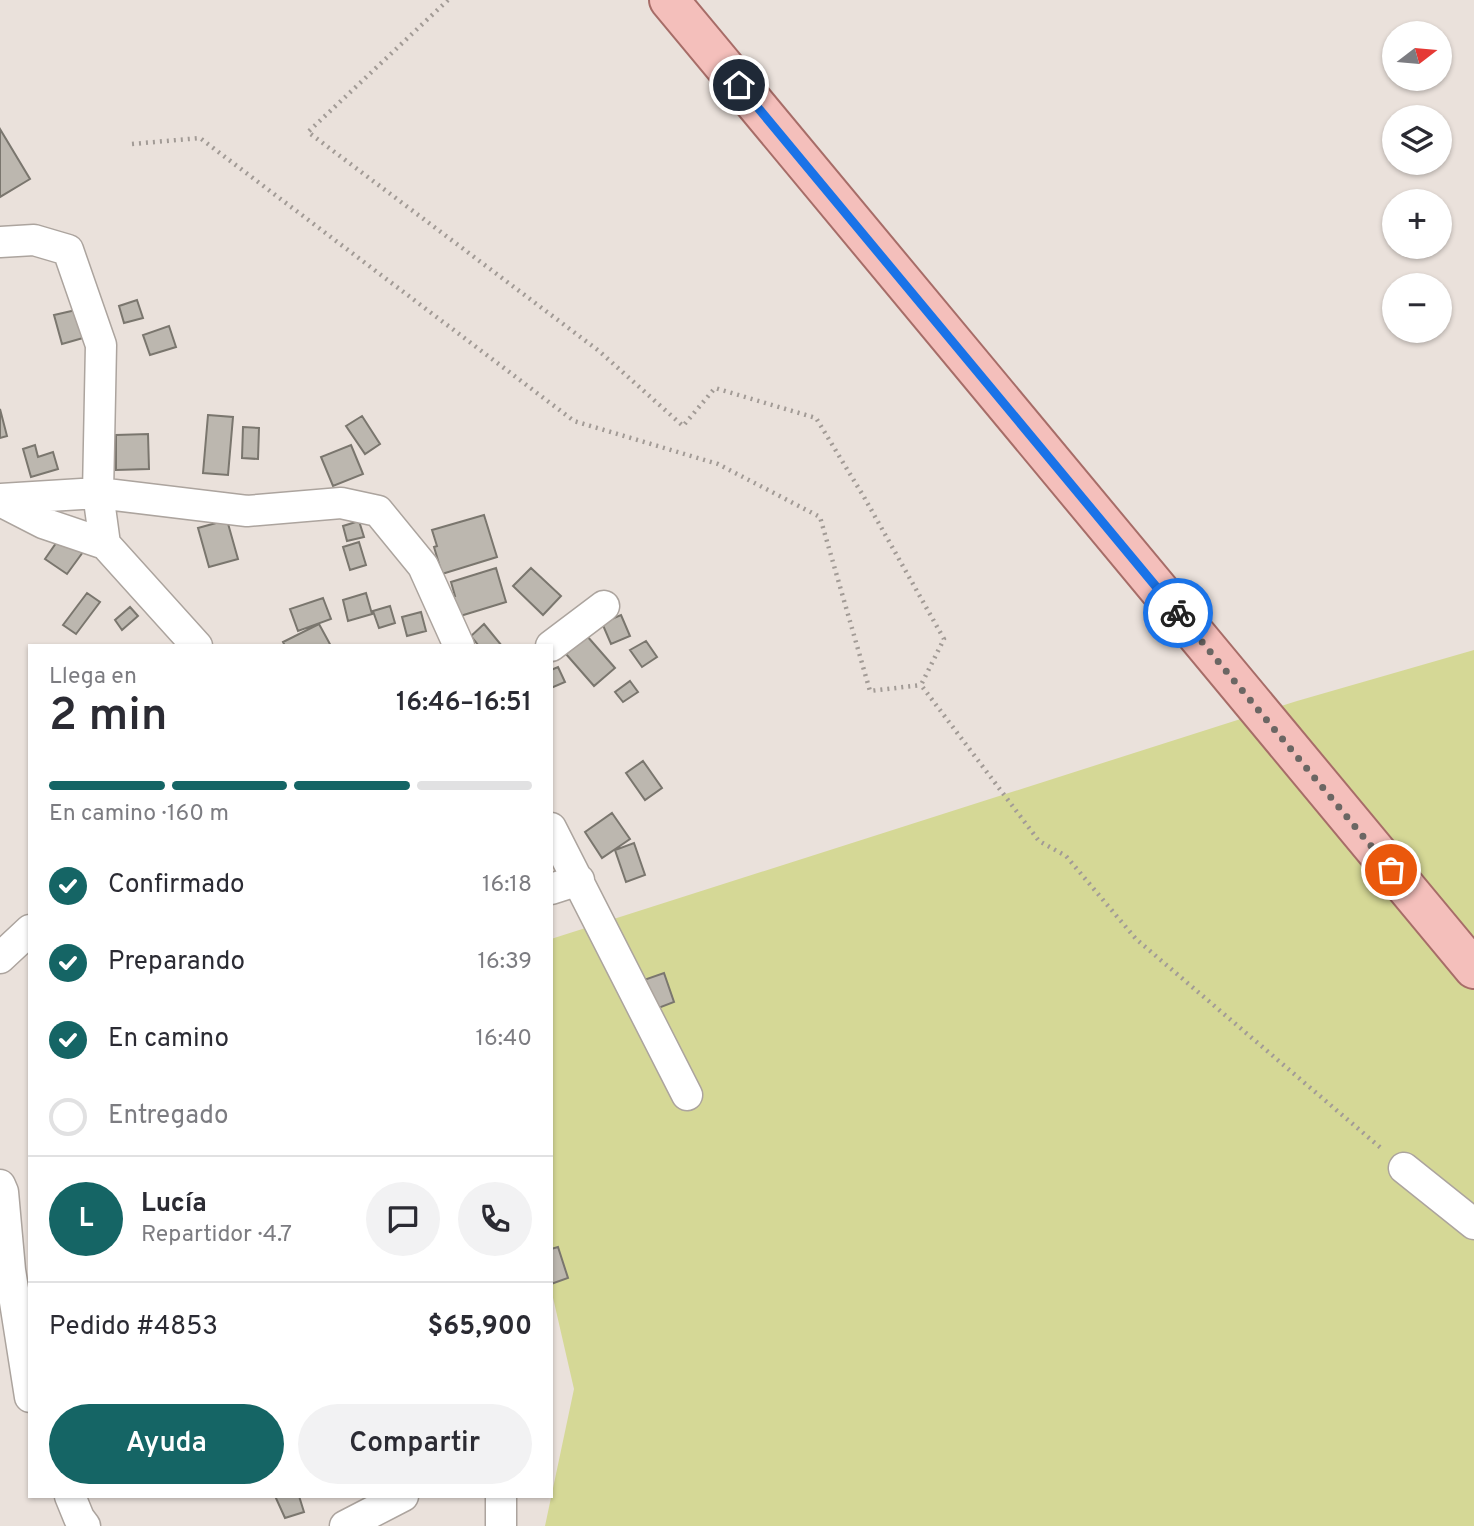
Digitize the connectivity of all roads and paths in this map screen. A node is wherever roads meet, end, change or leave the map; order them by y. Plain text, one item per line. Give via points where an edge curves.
1 (448, 0) edge
2 (669, 0) edge
3 (132, 144) dead end
4 (0, 242) edge
5 (98, 493) junction
6 (0, 500) edge
7 (105, 544) junction
8 (604, 606) dead end
9 (195, 644) edge
10 (458, 644) edge
11 (553, 644) edge
12 (921, 685) junction
13 (553, 836) edge
14 (565, 884) edge
15 (28, 932) edge
16 (0, 958) edge
17 (1474, 969) edge
18 (687, 1095) dead end
19 (1404, 1168) joint
20 (11, 1191) edge
21 (1474, 1224) edge
22 (28, 1384) edge
23 (399, 1498) edge
24 (501, 1498) edge
25 (345, 1526) edge
26 (501, 1526) edge

1 - 12 path via 308,132 599,351 682,426 715,388 816,418 944,639
2 - 17 main road
3 - 12 path via 201,138 573,421 718,464 820,517 870,691
4 - 5 street via 34,240 68,250 102,345
5 - 6 street
5 - 7 street
5 - 10 street via 247,512 341,503 378,511 423,566
6 - 7 street via 43,523
7 - 9 street
8 - 11 street
12 - 19 path via 1039,841 1066,856 1136,939
13 - 14 street
14 - 18 street
15 - 16 street
19 - 21 street
20 - 22 street via 10,1270
23 - 25 street
24 - 26 street

